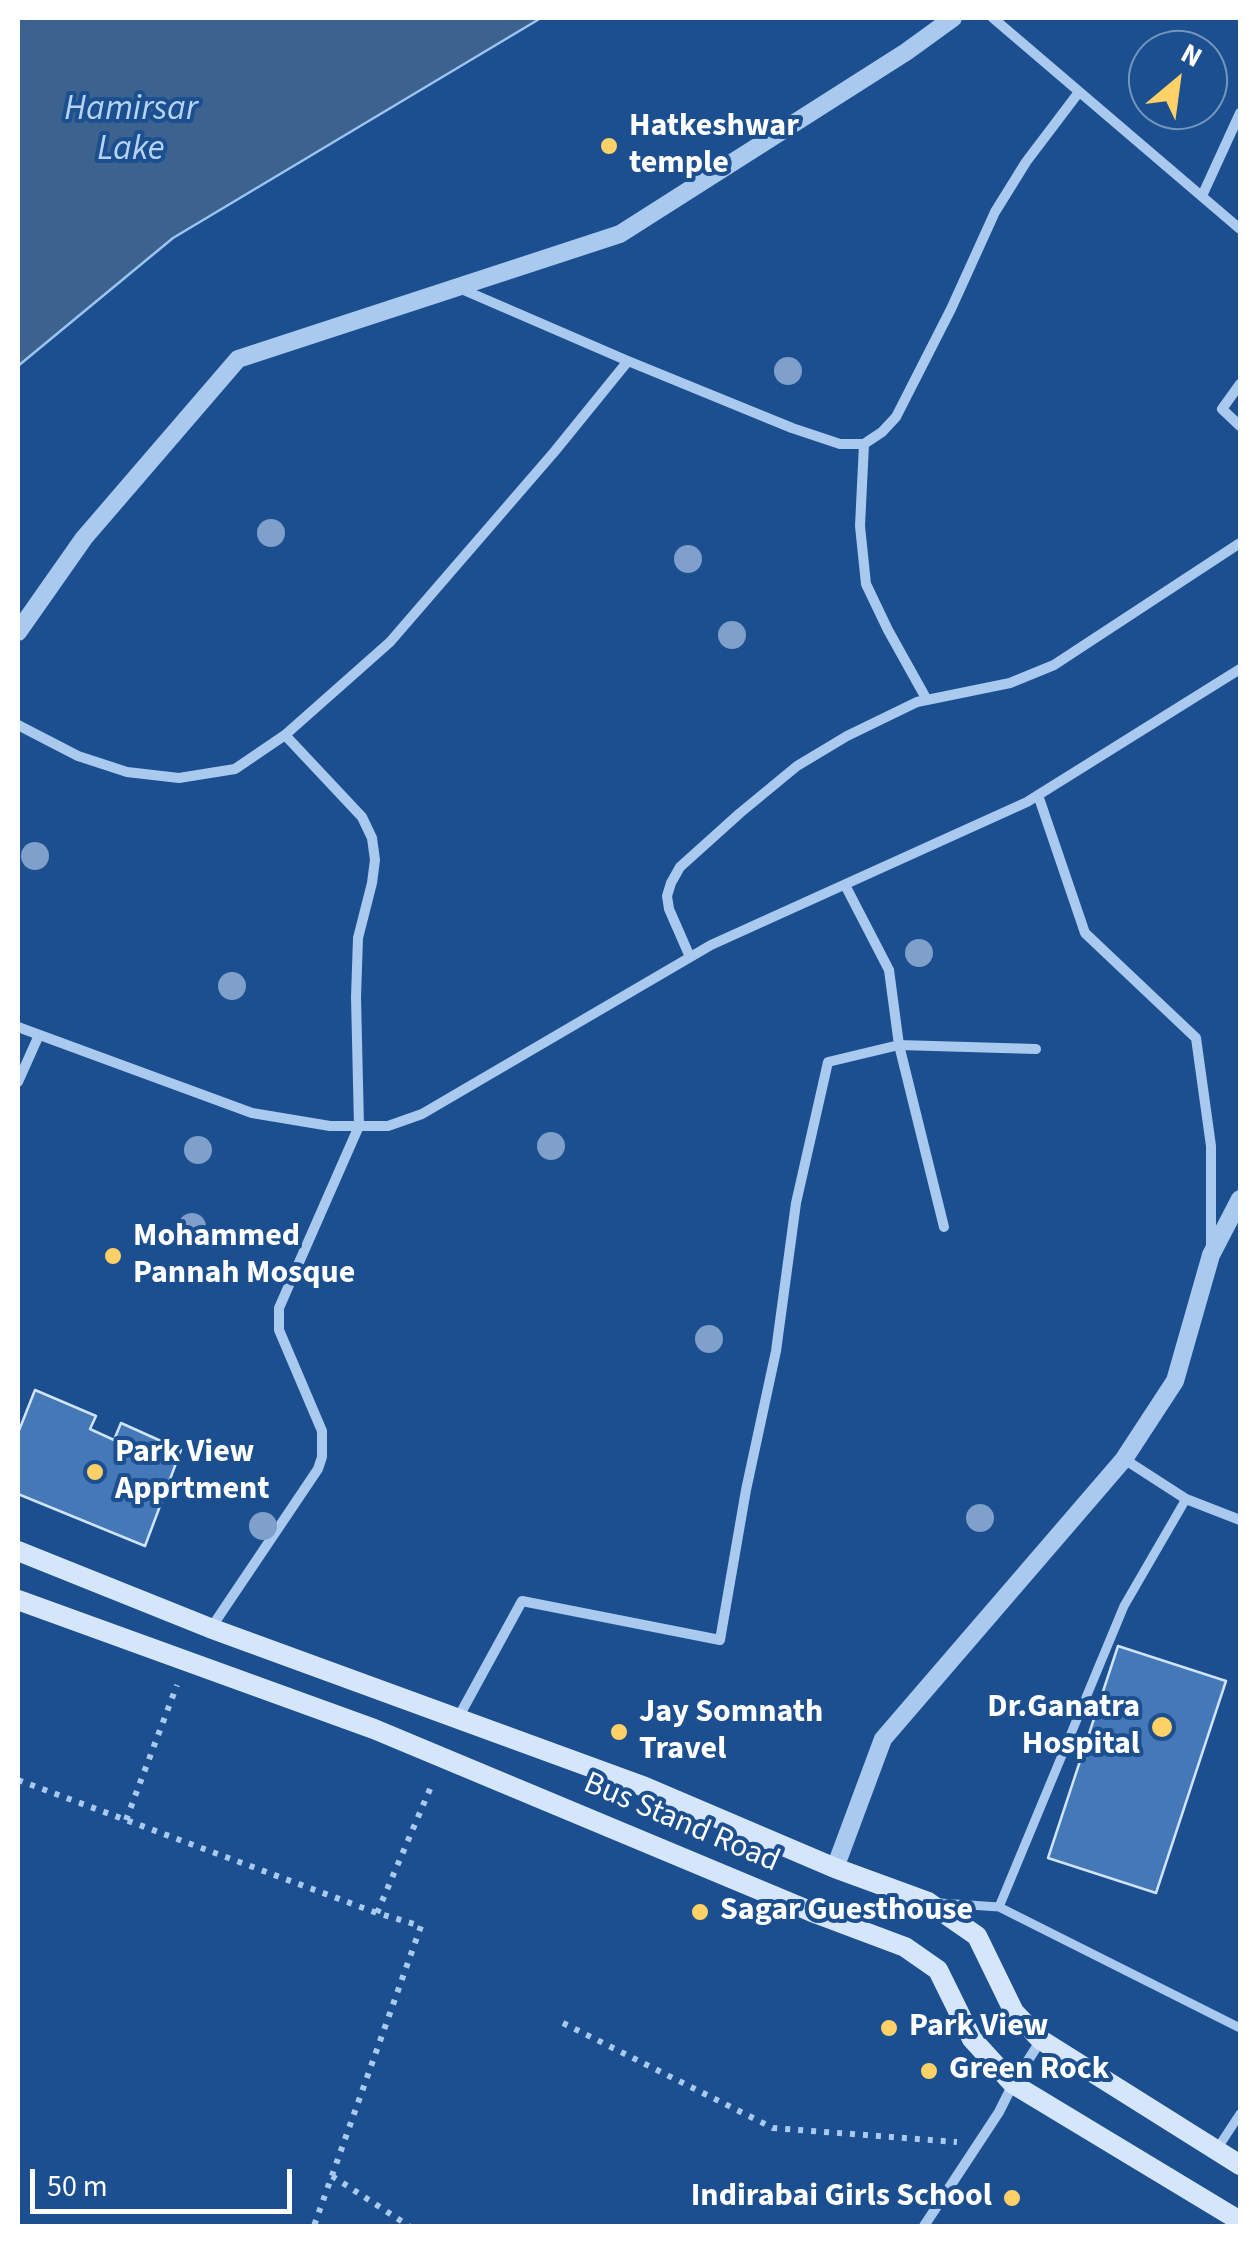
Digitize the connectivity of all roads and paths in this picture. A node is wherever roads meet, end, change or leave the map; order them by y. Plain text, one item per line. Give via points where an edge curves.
1 (953, 18) edge
2 (993, 18) edge
3 (1079, 92) junction
4 (1240, 113) edge
5 (1202, 196) junction
6 (1240, 229) edge
7 (458, 287) junction
8 (628, 361) junction
9 (1240, 384) edge
10 (1240, 426) edge
11 (864, 444) junction
12 (1240, 543) edge
13 (18, 632) edge
14 (1240, 669) edge
15 (927, 700) junction
16 (18, 725) edge
17 (285, 735) junction
18 (1038, 795) junction
19 (845, 885) junction
20 (690, 957) junction
21 (18, 1027) edge
22 (39, 1035) junction
23 (898, 1045) junction
24 (1036, 1049) dead end
25 (18, 1082) edge
26 (359, 1126) junction
27 (1240, 1200) edge
28 (944, 1227) dead end
29 (1211, 1255) junction
30 (1124, 1459) junction
31 (1186, 1499) junction
32 (1240, 1520) edge
33 (18, 1551) edge
34 (18, 1600) edge
35 (210, 1628) junction
36 (186, 1661) junction
37 (458, 1718) junction
38 (443, 1758) junction
39 (18, 1780) edge
40 (126, 1820) junction
41 (836, 1868) junction
42 (928, 1902) junction
43 (998, 1907) junction
44 (377, 1913) junction
45 (563, 2023) dead end
46 (1240, 2028) edge
47 (1041, 2040) junction
48 (1013, 2084) junction
49 (1240, 2114) edge
50 (978, 2143) junction
51 (1216, 2150) junction
52 (1240, 2164) edge
53 (332, 2176) junction
54 (1240, 2222) edge
55 (314, 2226) edge
56 (409, 2226) edge
57 (924, 2226) edge

1 - 7 street via 620,234
2 - 3 street
3 - 5 street
3 - 11 street via 995,212 896,417
4 - 5 street
5 - 6 street
7 - 8 street
7 - 13 street via 238,360 84,538
8 - 11 street via 792,428 840,444
8 - 17 street via 390,642
9 - 10 street via 1222,409
11 - 15 street via 860,526 866,584
12 - 15 street via 1054,665 1010,683
14 - 18 street
15 - 20 street via 797,766 680,867 667,896
16 - 17 street via 78,756 127,772 179,778 235,769
17 - 26 street via 362,817 372,838 372,883 358,938
18 - 19 street
18 - 29 street via 1085,933 1196,1038 1212,1146
19 - 20 street
19 - 23 street via 889,970
20 - 26 street via 422,1114 388,1126
21 - 22 street
22 - 25 street
22 - 26 street via 252,1113
23 - 24 street
23 - 28 street
23 - 37 street via 828,1062 796,1203 776,1350 720,1640 522,1601
26 - 35 street via 279,1308 278,1330 322,1430 322,1457
27 - 29 street
29 - 30 street via 1175,1382
30 - 31 street
30 - 41 street via 883,1739
31 - 32 street
31 - 43 street via 1124,1606
33 - 35 main road, Bus Stand Road
34 - 36 main road, Bus Stand Road
35 - 37 main road, Bus Stand Road
36 - 38 main road, Bus Stand Road
36 - 40 path
37 - 41 main road, Bus Stand Road
38 - 44 path
38 - 48 main road, Bus Stand Road via 905,1947 938,1970 972,2040
39 - 40 path
40 - 44 path
41 - 42 main road, Bus Stand Road
42 - 43 street
42 - 47 main road, Bus Stand Road via 977,1936 1014,2012
43 - 46 street
44 - 53 path via 421,1926
45 - 50 path via 772,2128
47 - 48 street
47 - 51 main road, Bus Stand Road
48 - 50 street
48 - 54 main road, Bus Stand Road
49 - 51 street
50 - 57 street
51 - 52 main road, Bus Stand Road
53 - 55 path
53 - 56 path

